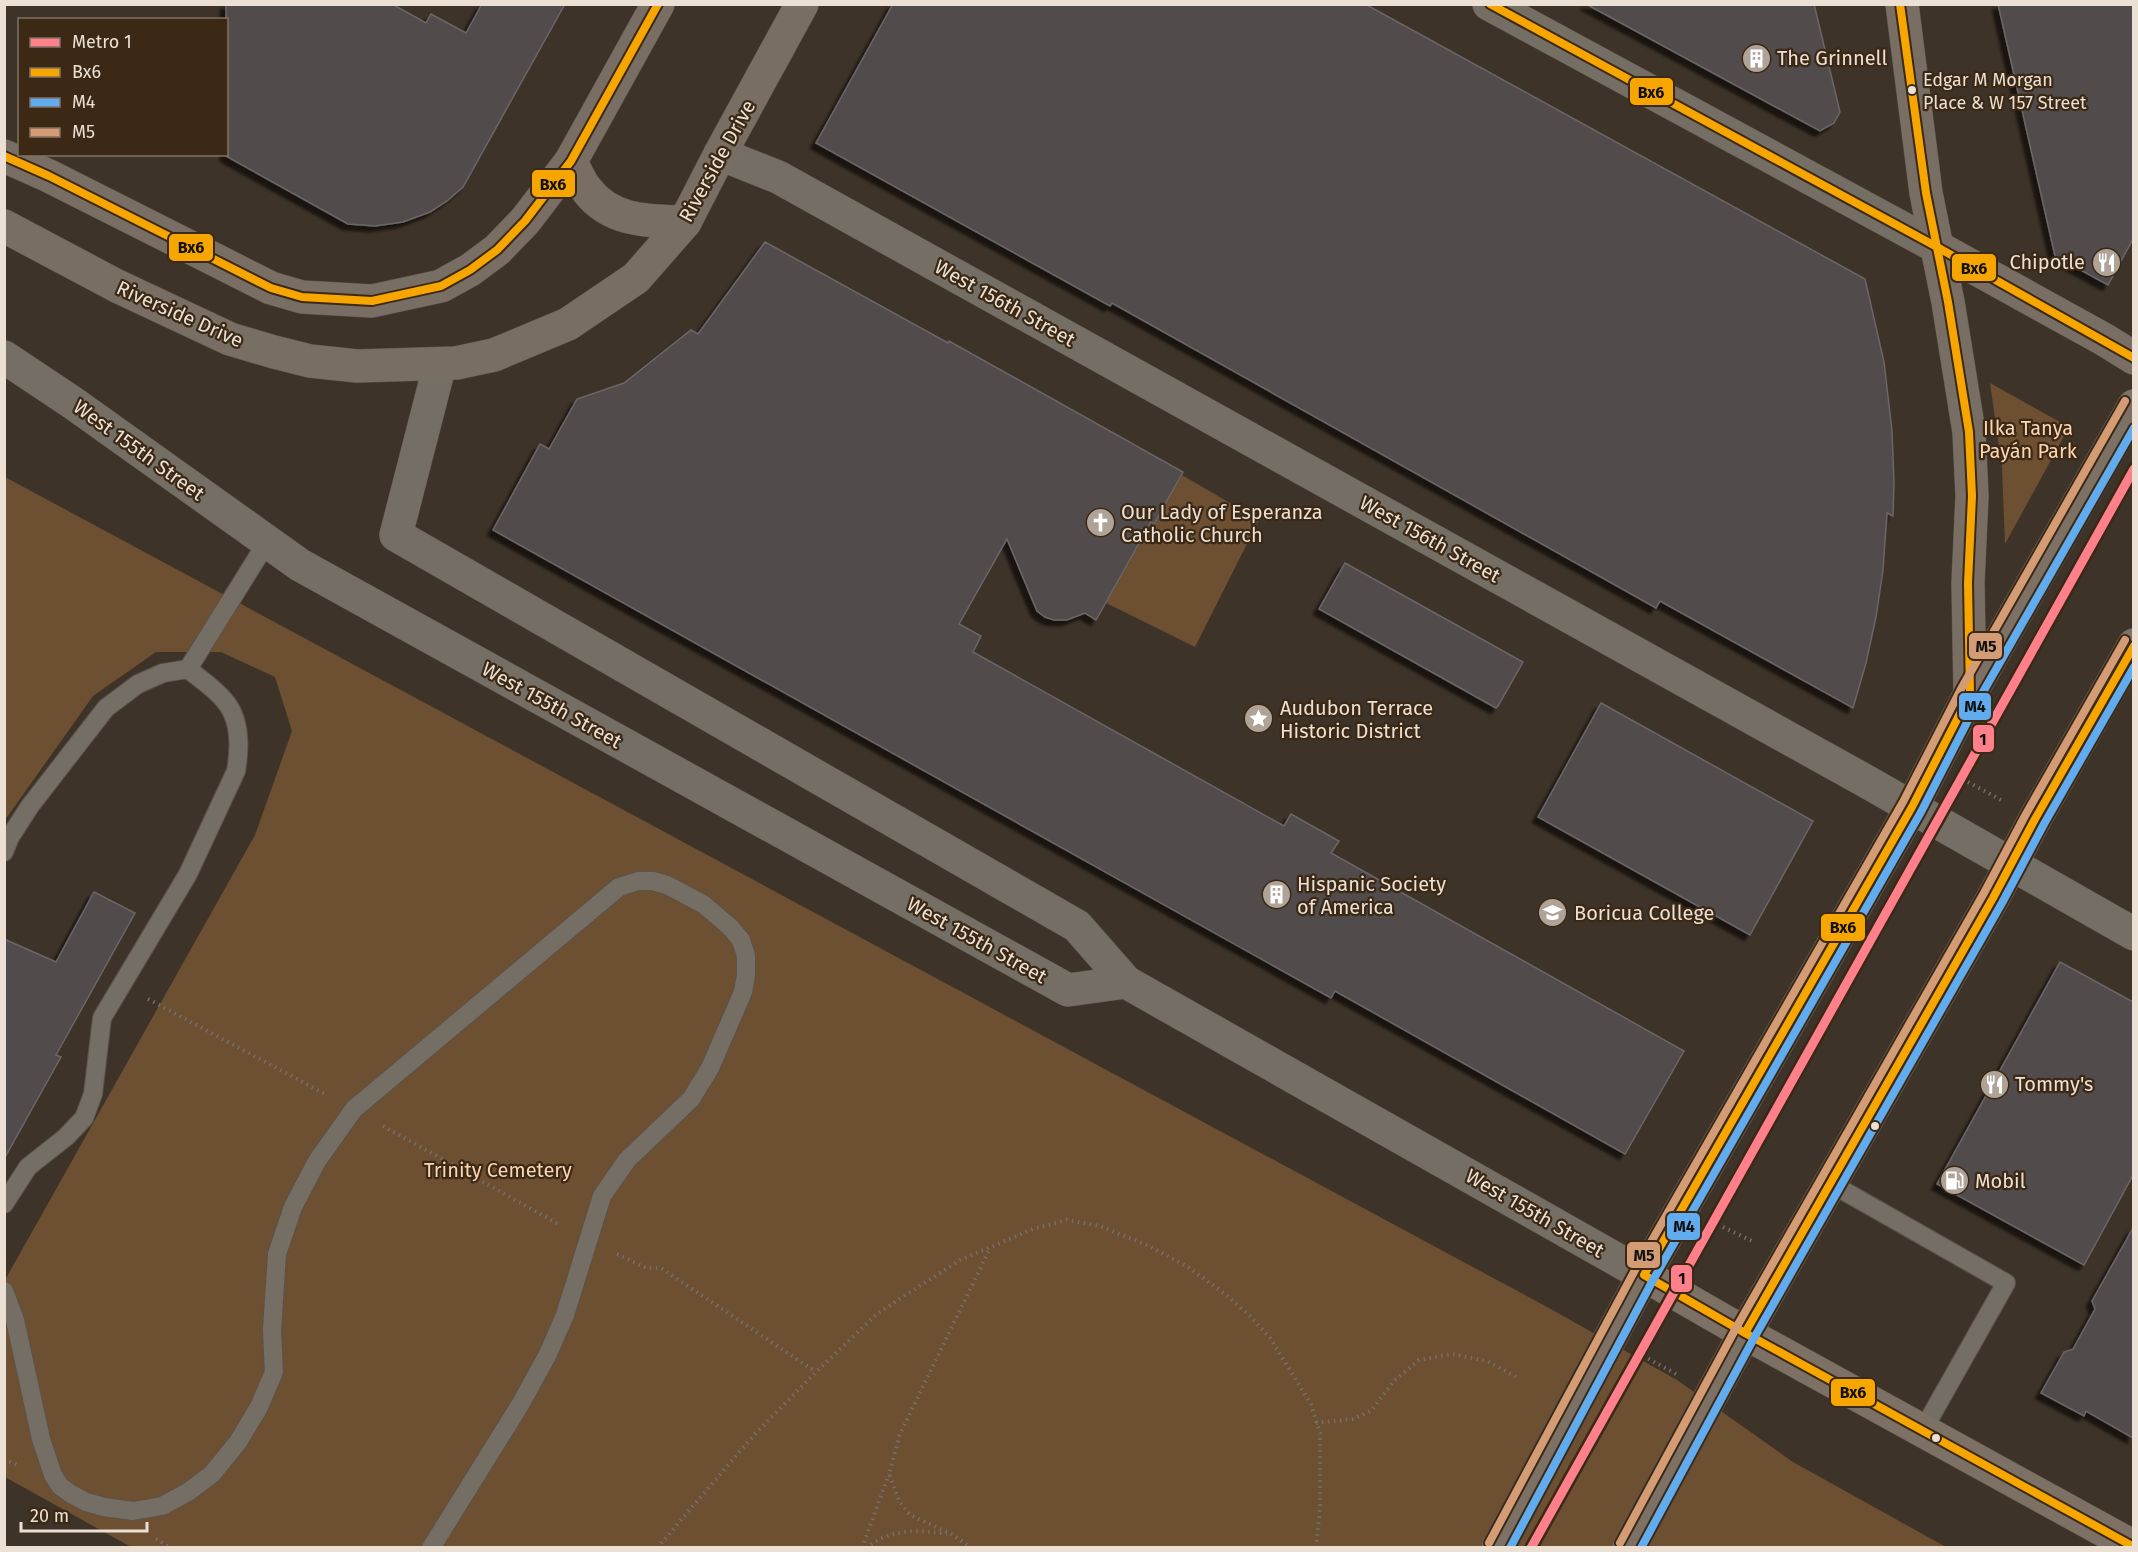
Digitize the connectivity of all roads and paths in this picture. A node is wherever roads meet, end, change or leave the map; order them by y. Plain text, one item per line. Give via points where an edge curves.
1 (658, 4) edge
2 (802, 4) edge
3 (1489, 4) edge
4 (1901, 5) edge
5 (720, 154) junction
6 (4, 156) edge
7 (571, 161) junction
8 (686, 222) junction
9 (4, 226) edge
10 (1937, 247) junction
11 (4, 357) edge
12 (2133, 358) edge
13 (440, 364) junction
14 (2133, 406) edge
15 (267, 542) junction
16 (2133, 645) edge
17 (188, 669) junction
18 (1970, 694) junction
19 (1967, 782) dead end
20 (2002, 800) dead end
21 (1912, 807) junction
22 (4, 852) edge
23 (2010, 865) junction
24 (2133, 934) edge
25 (1126, 982) junction
26 (122, 985) junction
27 (354, 1109) junction
28 (1830, 1183) junction
29 (4, 1204) edge
30 (1723, 1227) dead end
31 (588, 1240) junction
32 (1758, 1244) dead end
33 (990, 1247) junction
34 (1644, 1275) junction
35 (4, 1291) edge
36 (1745, 1333) junction
37 (1641, 1354) dead end
38 (816, 1372) junction
39 (1518, 1378) dead end
40 (1684, 1379) dead end
41 (1317, 1423) junction
42 (1923, 1430) junction
43 (889, 1474) junction
44 (951, 1534) junction
45 (2133, 1547) edge
46 (430, 1548) edge
47 (657, 1548) edge
48 (864, 1548) edge
49 (972, 1548) edge
50 (1316, 1548) edge
51 (1498, 1548) edge
52 (1629, 1548) edge

1 - 7 main road
2 - 5 main road, Riverside Drive
3 - 10 street
4 - 10 main road
5 - 8 main road, Riverside Drive
5 - 21 street, West 156th Street via 778,177
6 - 7 main road via 271,288 302,297 372,301 441,286 470,270 497,250 525,221
7 - 8 main road via 585,189 611,211 628,218
8 - 13 main road, Riverside Drive via 636,278 568,324 494,355
9 - 13 main road, Riverside Drive via 117,286 230,339 310,361 357,366
10 - 12 main road
10 - 18 main road via 1969,432
11 - 15 street, West 155th Street
13 - 25 street, West 155th Street via 396,535 1077,926
14 - 18 main road
15 - 17 lane
15 - 25 street, West 155th Street via 300,565 1068,990
16 - 23 main road
17 - 22 lane via 162,673 138,684 106,708 30,806
17 - 26 lane via 225,701 234,718 239,754 236,771 188,874
18 - 21 main road
19 - 20 path
21 - 23 street, West 156th Street
21 - 34 main road
23 - 24 street, West 156th Street
23 - 28 main road
25 - 34 street, West 155th Street
26 - 27 path
26 - 29 lane via 102,1018 93,1094 84,1118 28,1167
27 - 31 path
27 - 31 lane via 619,887 653,881 704,904 741,940 746,956 743,992 710,1068 691,1099 613,1178 602,1196
27 - 35 lane via 317,1161 293,1207 277,1254 272,1330 274,1372 260,1407 212,1474 162,1506 133,1510 104,1507 86,1502 60,1486 41,1439 15,1320
28 - 36 main road
28 - 42 lane via 2006,1283
30 - 32 path
31 - 38 path via 646,1269 661,1269
31 - 46 lane via 565,1315 548,1354
33 - 38 path via 960,1260 878,1313
33 - 41 path via 1032,1229 1068,1220 1100,1226 1149,1246 1225,1294 1250,1316 1270,1338 1311,1404
33 - 43 path via 900,1434
34 - 36 main road, West 155th Street
34 - 51 main road
36 - 42 main road, West 155th Street
36 - 52 main road
37 - 40 path
38 - 47 path via 753,1436
39 - 41 path via 1487,1360 1450,1354 1419,1360 1394,1382 1371,1411 1353,1419
41 - 50 path via 1320,1507
42 - 45 main road, West 155th Street
43 - 44 path via 899,1502 910,1515
43 - 48 path
44 - 48 path via 915,1529
44 - 49 path

